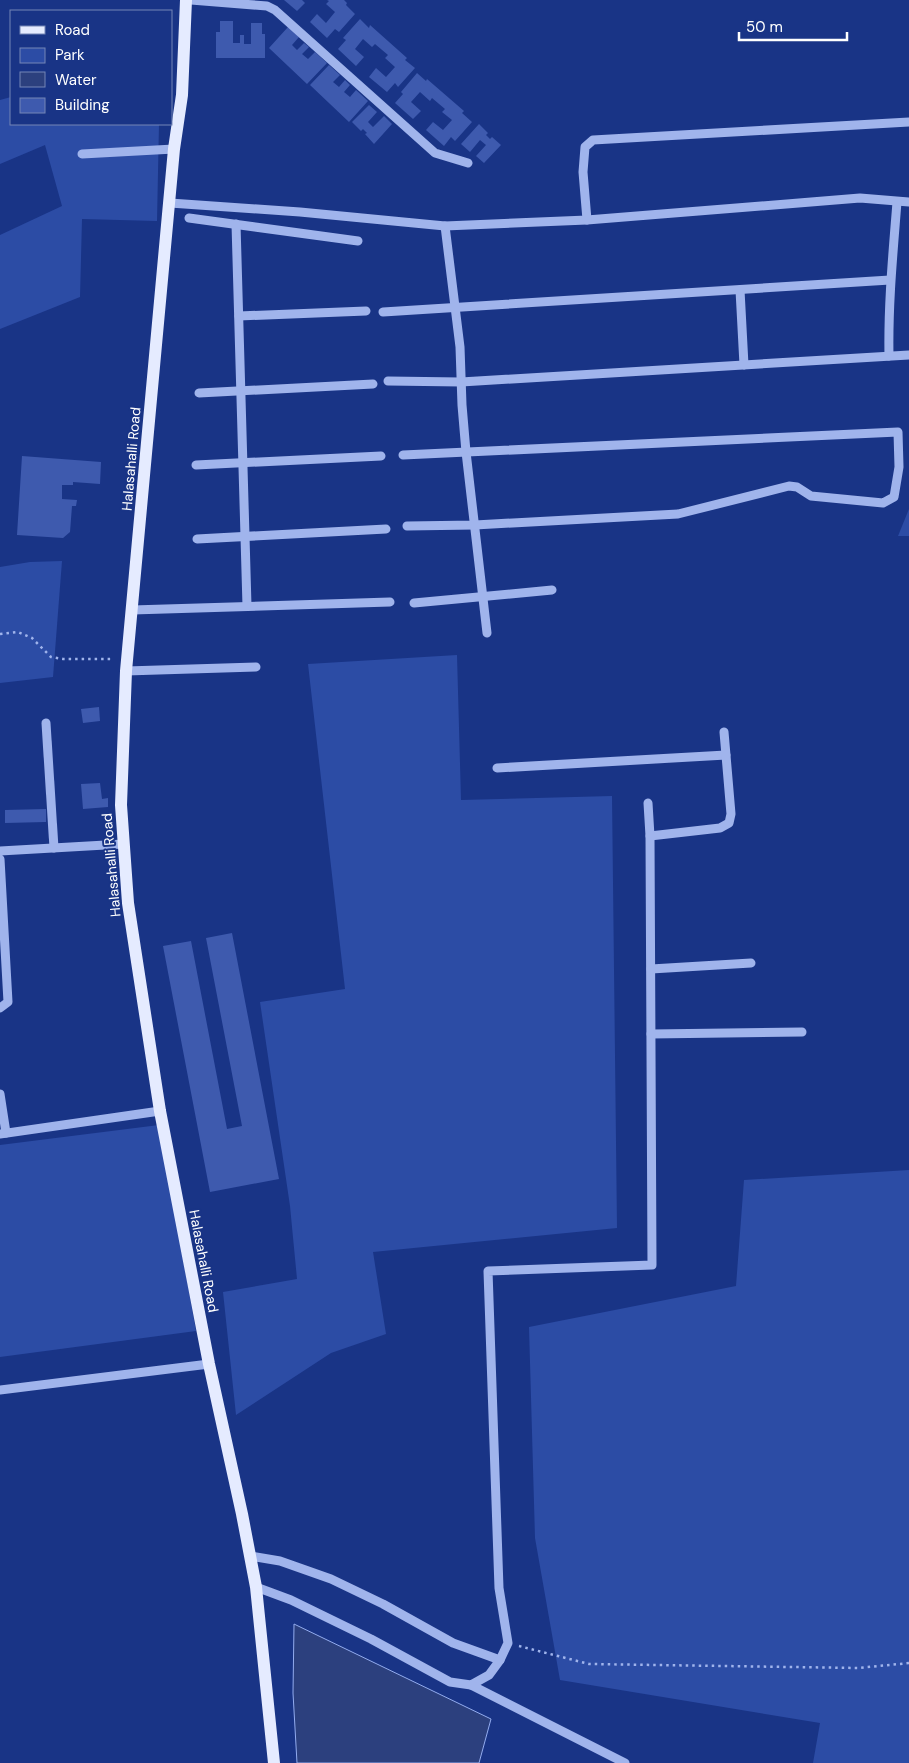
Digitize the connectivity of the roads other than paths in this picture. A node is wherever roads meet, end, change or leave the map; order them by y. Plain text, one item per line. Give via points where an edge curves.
1 (186, 0) edge
2 (191, 0) edge
3 (909, 122) edge
4 (174, 149) junction
5 (82, 154) dead end
6 (468, 163) dead end
7 (897, 202) junction
8 (909, 202) edge
9 (170, 203) junction
10 (189, 218) dead end
11 (587, 220) junction
12 (236, 224) junction
13 (445, 226) junction
14 (358, 241) dead end
15 (890, 280) junction
16 (740, 290) junction
17 (455, 308) junction
18 (366, 312) dead end
19 (383, 312) dead end
20 (239, 316) junction
21 (909, 355) edge
22 (889, 356) junction
23 (744, 365) junction
24 (388, 381) dead end
25 (461, 382) junction
26 (373, 384) dead end
27 (241, 391) junction
28 (199, 393) dead end
29 (466, 452) junction
30 (403, 455) dead end
31 (381, 456) dead end
32 (243, 463) junction
33 (196, 465) dead end
34 (476, 525) junction
35 (407, 526) dead end
36 (386, 529) dead end
37 (245, 536) junction
38 (197, 539) dead end
39 (552, 590) dead end
40 (483, 596) junction
41 (390, 602) dead end
42 (414, 603) dead end
43 (247, 606) junction
44 (132, 610) junction
45 (487, 633) dead end
46 (127, 665) junction
47 (256, 667) dead end
48 (46, 723) dead end
49 (724, 732) dead end
50 (726, 755) junction
51 (497, 768) dead end
52 (648, 803) dead end
53 (650, 836) junction
54 (124, 844) junction
55 (54, 848) junction
56 (0, 851) edge
57 (0, 859) edge
58 (751, 964) dead end
59 (651, 969) junction
60 (0, 1008) edge
61 (802, 1032) dead end
62 (651, 1034) junction
63 (0, 1094) edge
64 (160, 1111) junction
65 (3, 1134) edge
66 (209, 1364) junction
67 (0, 1390) edge
68 (250, 1556) junction
69 (256, 1587) junction
70 (500, 1660) junction
71 (470, 1685) junction
72 (274, 1763) edge
73 (625, 1763) edge

1 - 4 main road, Halasahalli Road via 182,95
2 - 6 street via 267,6 275,10 435,153
3 - 11 street via 593,140 585,147 583,172
4 - 5 street
4 - 9 main road, Halasahalli Road
7 - 8 street
7 - 11 street via 860,198
7 - 15 street
9 - 13 street
9 - 44 main road, Halasahalli Road
10 - 12 street
11 - 13 street
12 - 14 street
12 - 20 street
13 - 17 street
15 - 16 street
15 - 22 street
16 - 17 street
16 - 23 street
17 - 19 street
17 - 25 street
18 - 20 street
20 - 27 street
21 - 22 street
22 - 23 street
23 - 25 street
24 - 25 street
25 - 29 street
26 - 27 street
27 - 28 street
27 - 32 street
29 - 30 street
29 - 34 street
29 - 34 street via 898,432 899,467 894,497 884,502 812,496 789,486 678,514
31 - 32 street
32 - 33 street
32 - 37 street
34 - 35 street
34 - 40 street
36 - 37 street
37 - 38 street
37 - 43 street
39 - 40 street
40 - 42 street
40 - 45 street
41 - 43 street
43 - 44 street
44 - 46 main road, Halasahalli Road
46 - 47 street
46 - 54 main road, Halasahalli Road via 121,805
48 - 55 street
49 - 50 street
50 - 51 street
50 - 53 street via 729,823 720,828
52 - 53 street
53 - 59 street
54 - 55 street
54 - 64 main road, Halasahalli Road via 128,903
55 - 56 street
57 - 60 street via 8,1002
58 - 59 street
59 - 62 street
61 - 62 street
62 - 70 street via 652,1265 488,1271 499,1588 508,1643
63 - 65 street
64 - 65 street
64 - 66 main road, Halasahalli Road
66 - 67 street
66 - 68 main road, Halasahalli Road
68 - 69 main road, Halasahalli Road
68 - 70 street via 280,1561 331,1579 453,1644
69 - 71 street via 291,1600 450,1682
69 - 72 main road, Halasahalli Road
70 - 71 street via 488,1675
71 - 73 street

